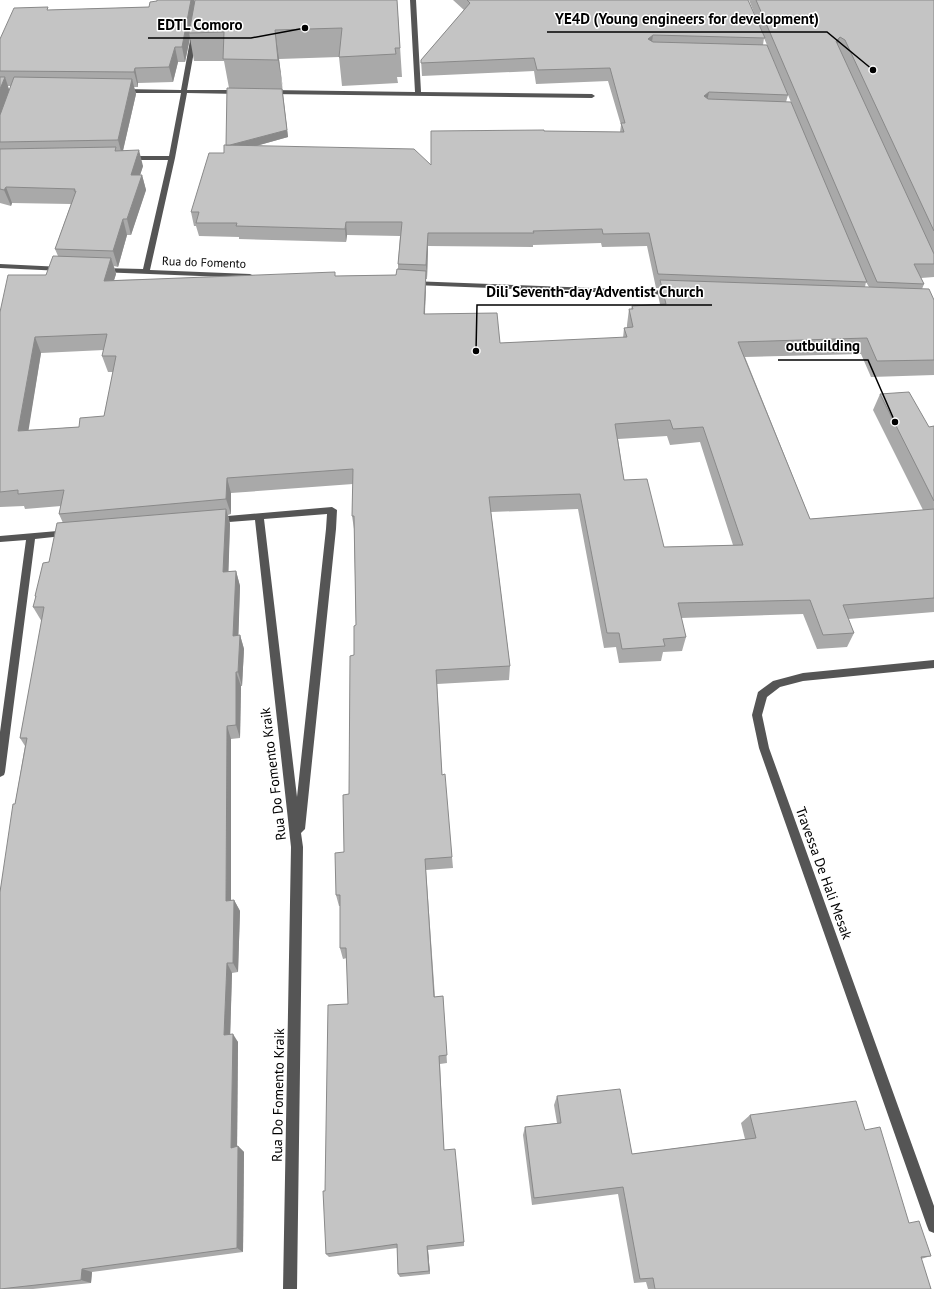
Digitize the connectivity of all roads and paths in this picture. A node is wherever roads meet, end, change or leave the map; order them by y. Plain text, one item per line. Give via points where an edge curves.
1 (413, 0) edge
2 (195, 30) edge
3 (116, 90) edge
4 (184, 92) junction
5 (248, 92) edge
6 (263, 92) edge
7 (418, 94) junction
8 (592, 96) dead end
9 (172, 158) junction
10 (117, 159) edge
11 (0, 266) edge
12 (69, 269) edge
13 (92, 270) edge
14 (146, 272) junction
15 (258, 276) edge
16 (408, 282) edge
17 (678, 293) edge
18 (259, 516) junction
19 (204, 521) edge
20 (78, 532) edge
21 (31, 536) junction
22 (0, 539) edge
23 (934, 664) edge
24 (0, 772) edge
25 (297, 847) junction
26 (934, 1226) edge
27 (290, 1289) edge

1 - 7 street
2 - 4 street
3 - 4 street
4 - 5 street
4 - 9 street
6 - 7 street
7 - 8 street
9 - 10 street
9 - 14 street
11 - 12 street
13 - 14 street, Rua do Fomento
14 - 15 street, Rua do Fomento
16 - 17 street
18 - 19 street
18 - 25 street, Rua Do Fomento Kraik
18 - 25 street via 332,510
20 - 21 street
21 - 22 street
21 - 24 street
23 - 26 street, Travessa De Hali Mesak via 803,677 778,684 762,695 757,714 764,748
25 - 27 street, Rua Do Fomento Kraik

